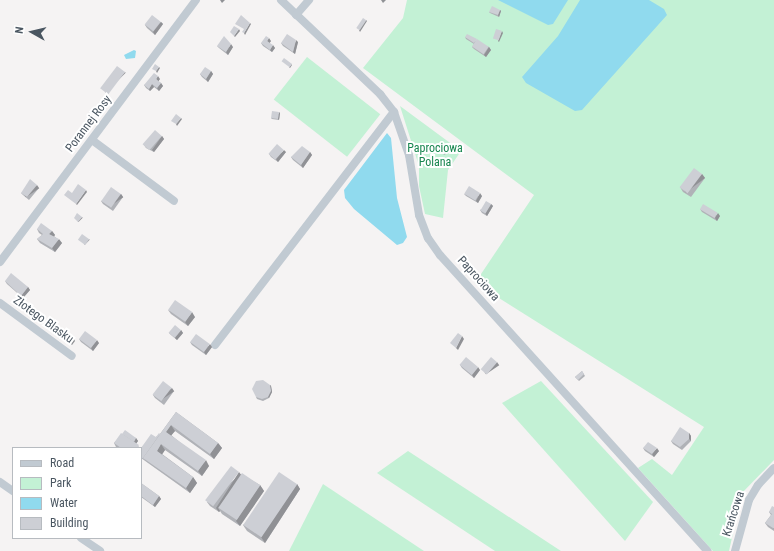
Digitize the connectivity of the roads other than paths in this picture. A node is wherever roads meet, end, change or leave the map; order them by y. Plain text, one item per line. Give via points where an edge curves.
1 (196, 0) edge
2 (281, 0) edge
3 (309, 0) edge
4 (296, 15) junction
5 (394, 112) junction
6 (92, 140) junction
7 (174, 201) dead end
8 (0, 262) edge
9 (0, 303) edge
10 (215, 345) dead end
11 (72, 356) dead end
12 (774, 468) edge
13 (0, 482) edge
14 (12, 490) edge
15 (82, 539) edge
16 (100, 551) edge
17 (707, 551) edge
18 (735, 551) edge

1 - 6 street, Porannej Rosy
2 - 4 street, Paprociowa
3 - 4 street
4 - 5 street, Paprociowa via 380,94
5 - 10 street
5 - 17 street, Paprociowa via 404,134 419,215 428,238 445,261
6 - 7 street
6 - 8 street, Porannej Rosy
9 - 11 street, Złotego Blasku
12 - 18 street, Krańcowa via 758,485 749,500
13 - 14 street
15 - 16 street

